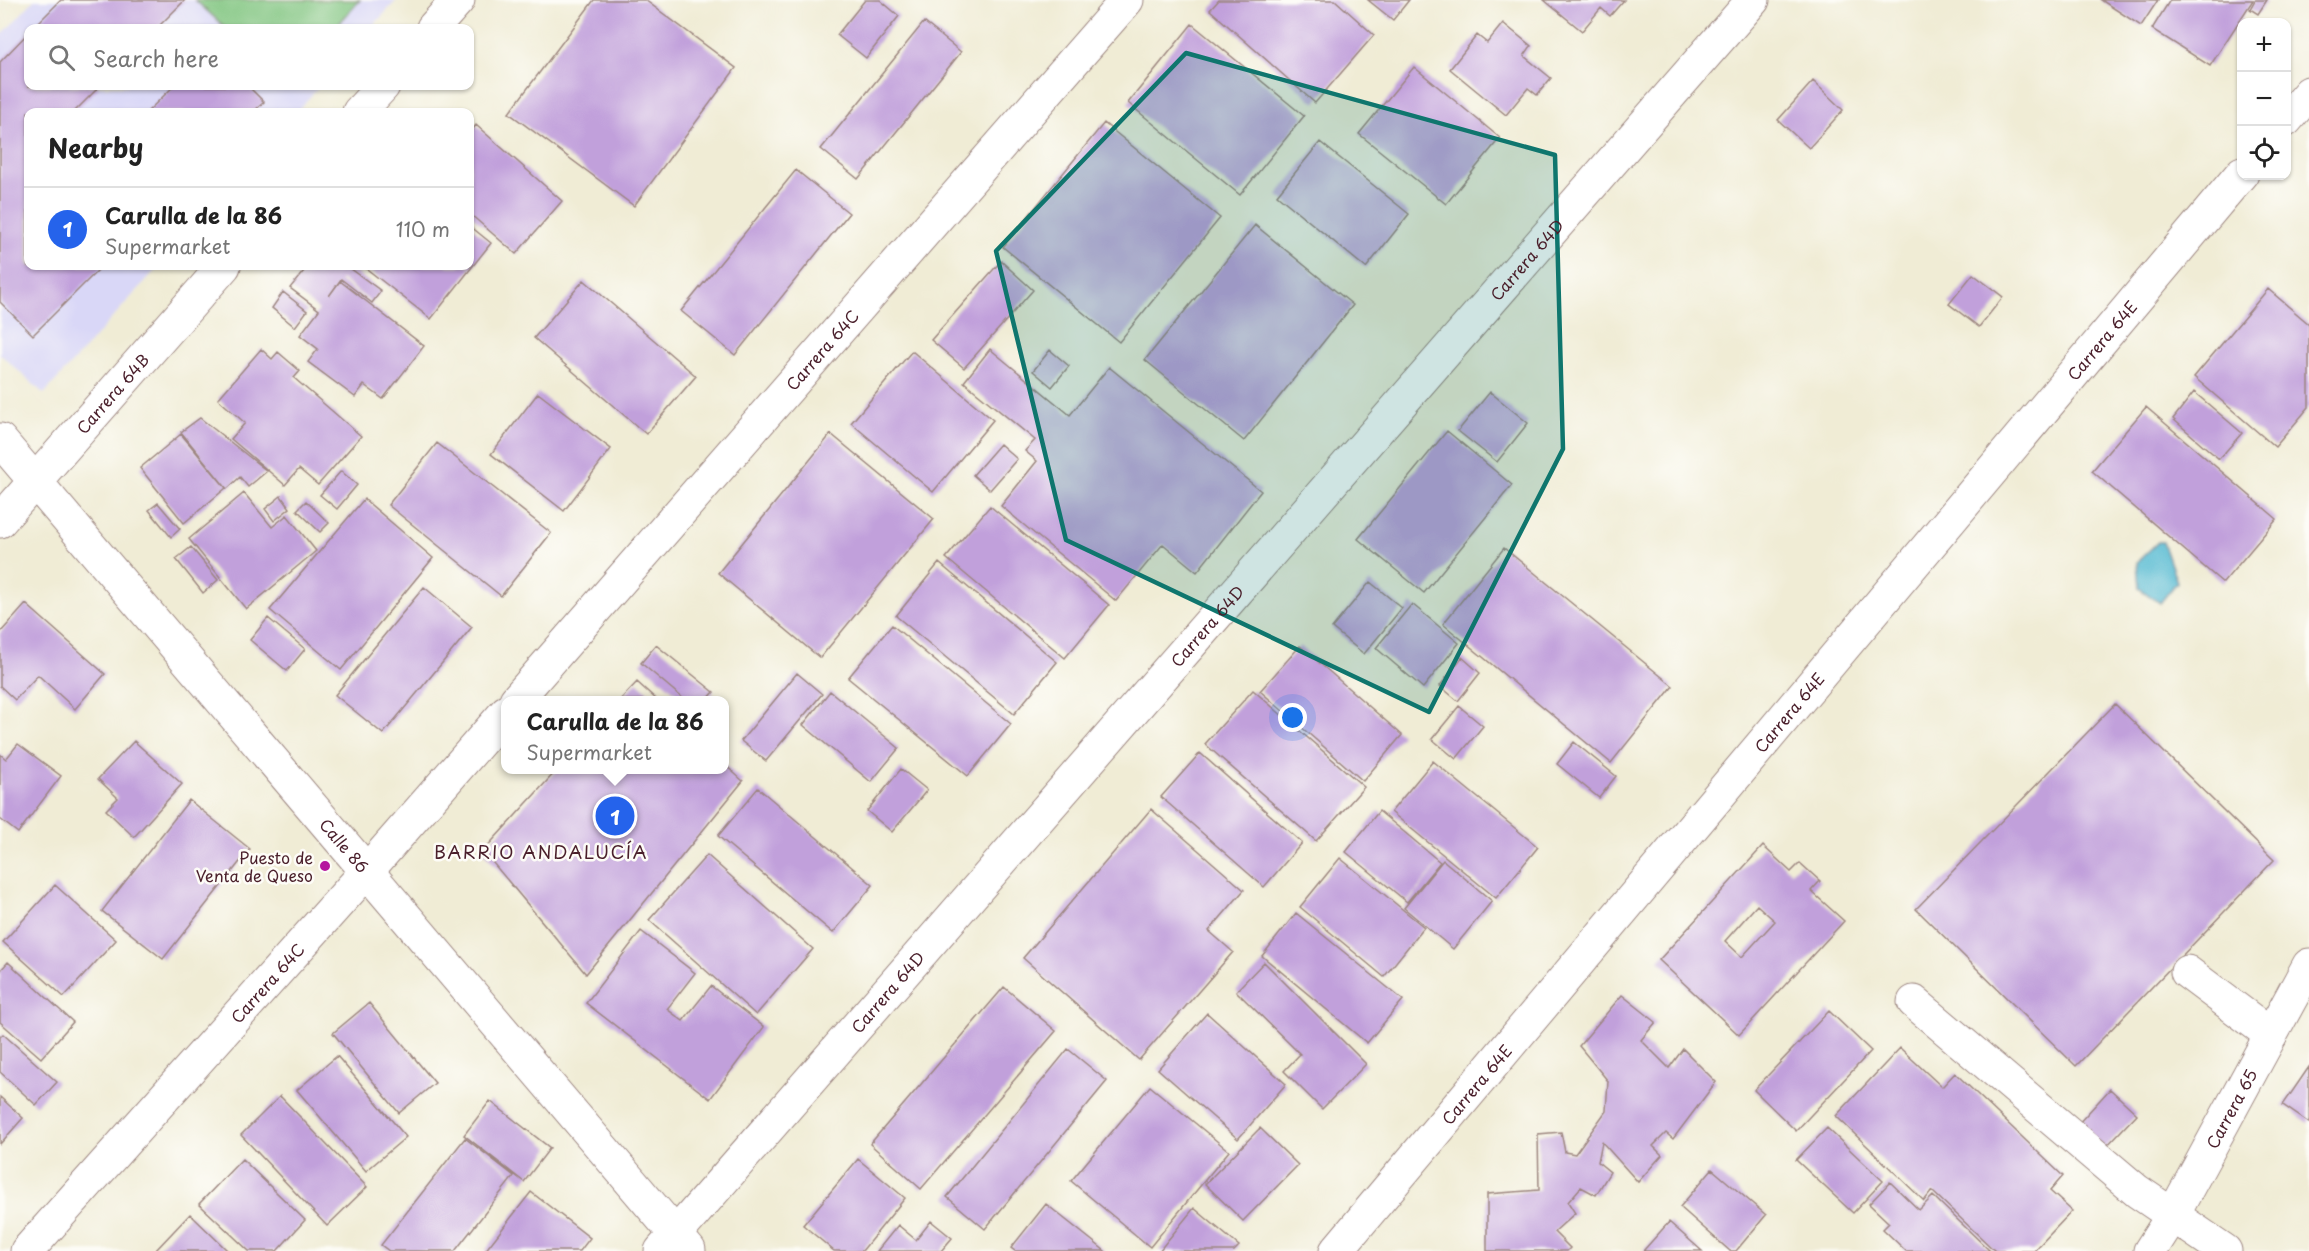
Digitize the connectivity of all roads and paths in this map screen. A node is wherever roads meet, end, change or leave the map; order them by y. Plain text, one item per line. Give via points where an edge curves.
1 (458, 0) edge
2 (1127, 0) edge
3 (1753, 0) edge
4 (437, 24) edge
5 (379, 90) edge
6 (2309, 93) edge
7 (363, 108) edge
8 (2291, 114) edge
9 (2237, 178) edge
10 (221, 270) edge
11 (0, 440) edge
12 (35, 481) junction
13 (0, 521) edge
14 (519, 696) edge
15 (501, 718) edge
16 (367, 871) junction
17 (2309, 965) edge
18 (2187, 972) dead end
19 (1914, 1002) dead end
20 (2271, 1035) junction
21 (2173, 1215) junction
22 (676, 1245) edge
23 (27, 1251) edge
24 (1336, 1251) edge
25 (2150, 1251) edge
26 (2225, 1251) edge

1 - 4 street
2 - 14 street, Carrera 64C
3 - 22 street, Carrera 64D
5 - 7 street
6 - 8 street
9 - 24 street, Carrera 64E
10 - 12 street, Carrera 64B
11 - 12 street, Calle 86
12 - 13 street, Carrera 64B
12 - 16 street, Calle 86
15 - 16 street, Carrera 64C
16 - 22 street, Calle 86
16 - 23 street, Carrera 64C
17 - 20 street, Carrera 65
18 - 20 street
19 - 21 street via 2137,1191
20 - 21 street, Carrera 65
21 - 25 street, Carrera 65
21 - 26 street

